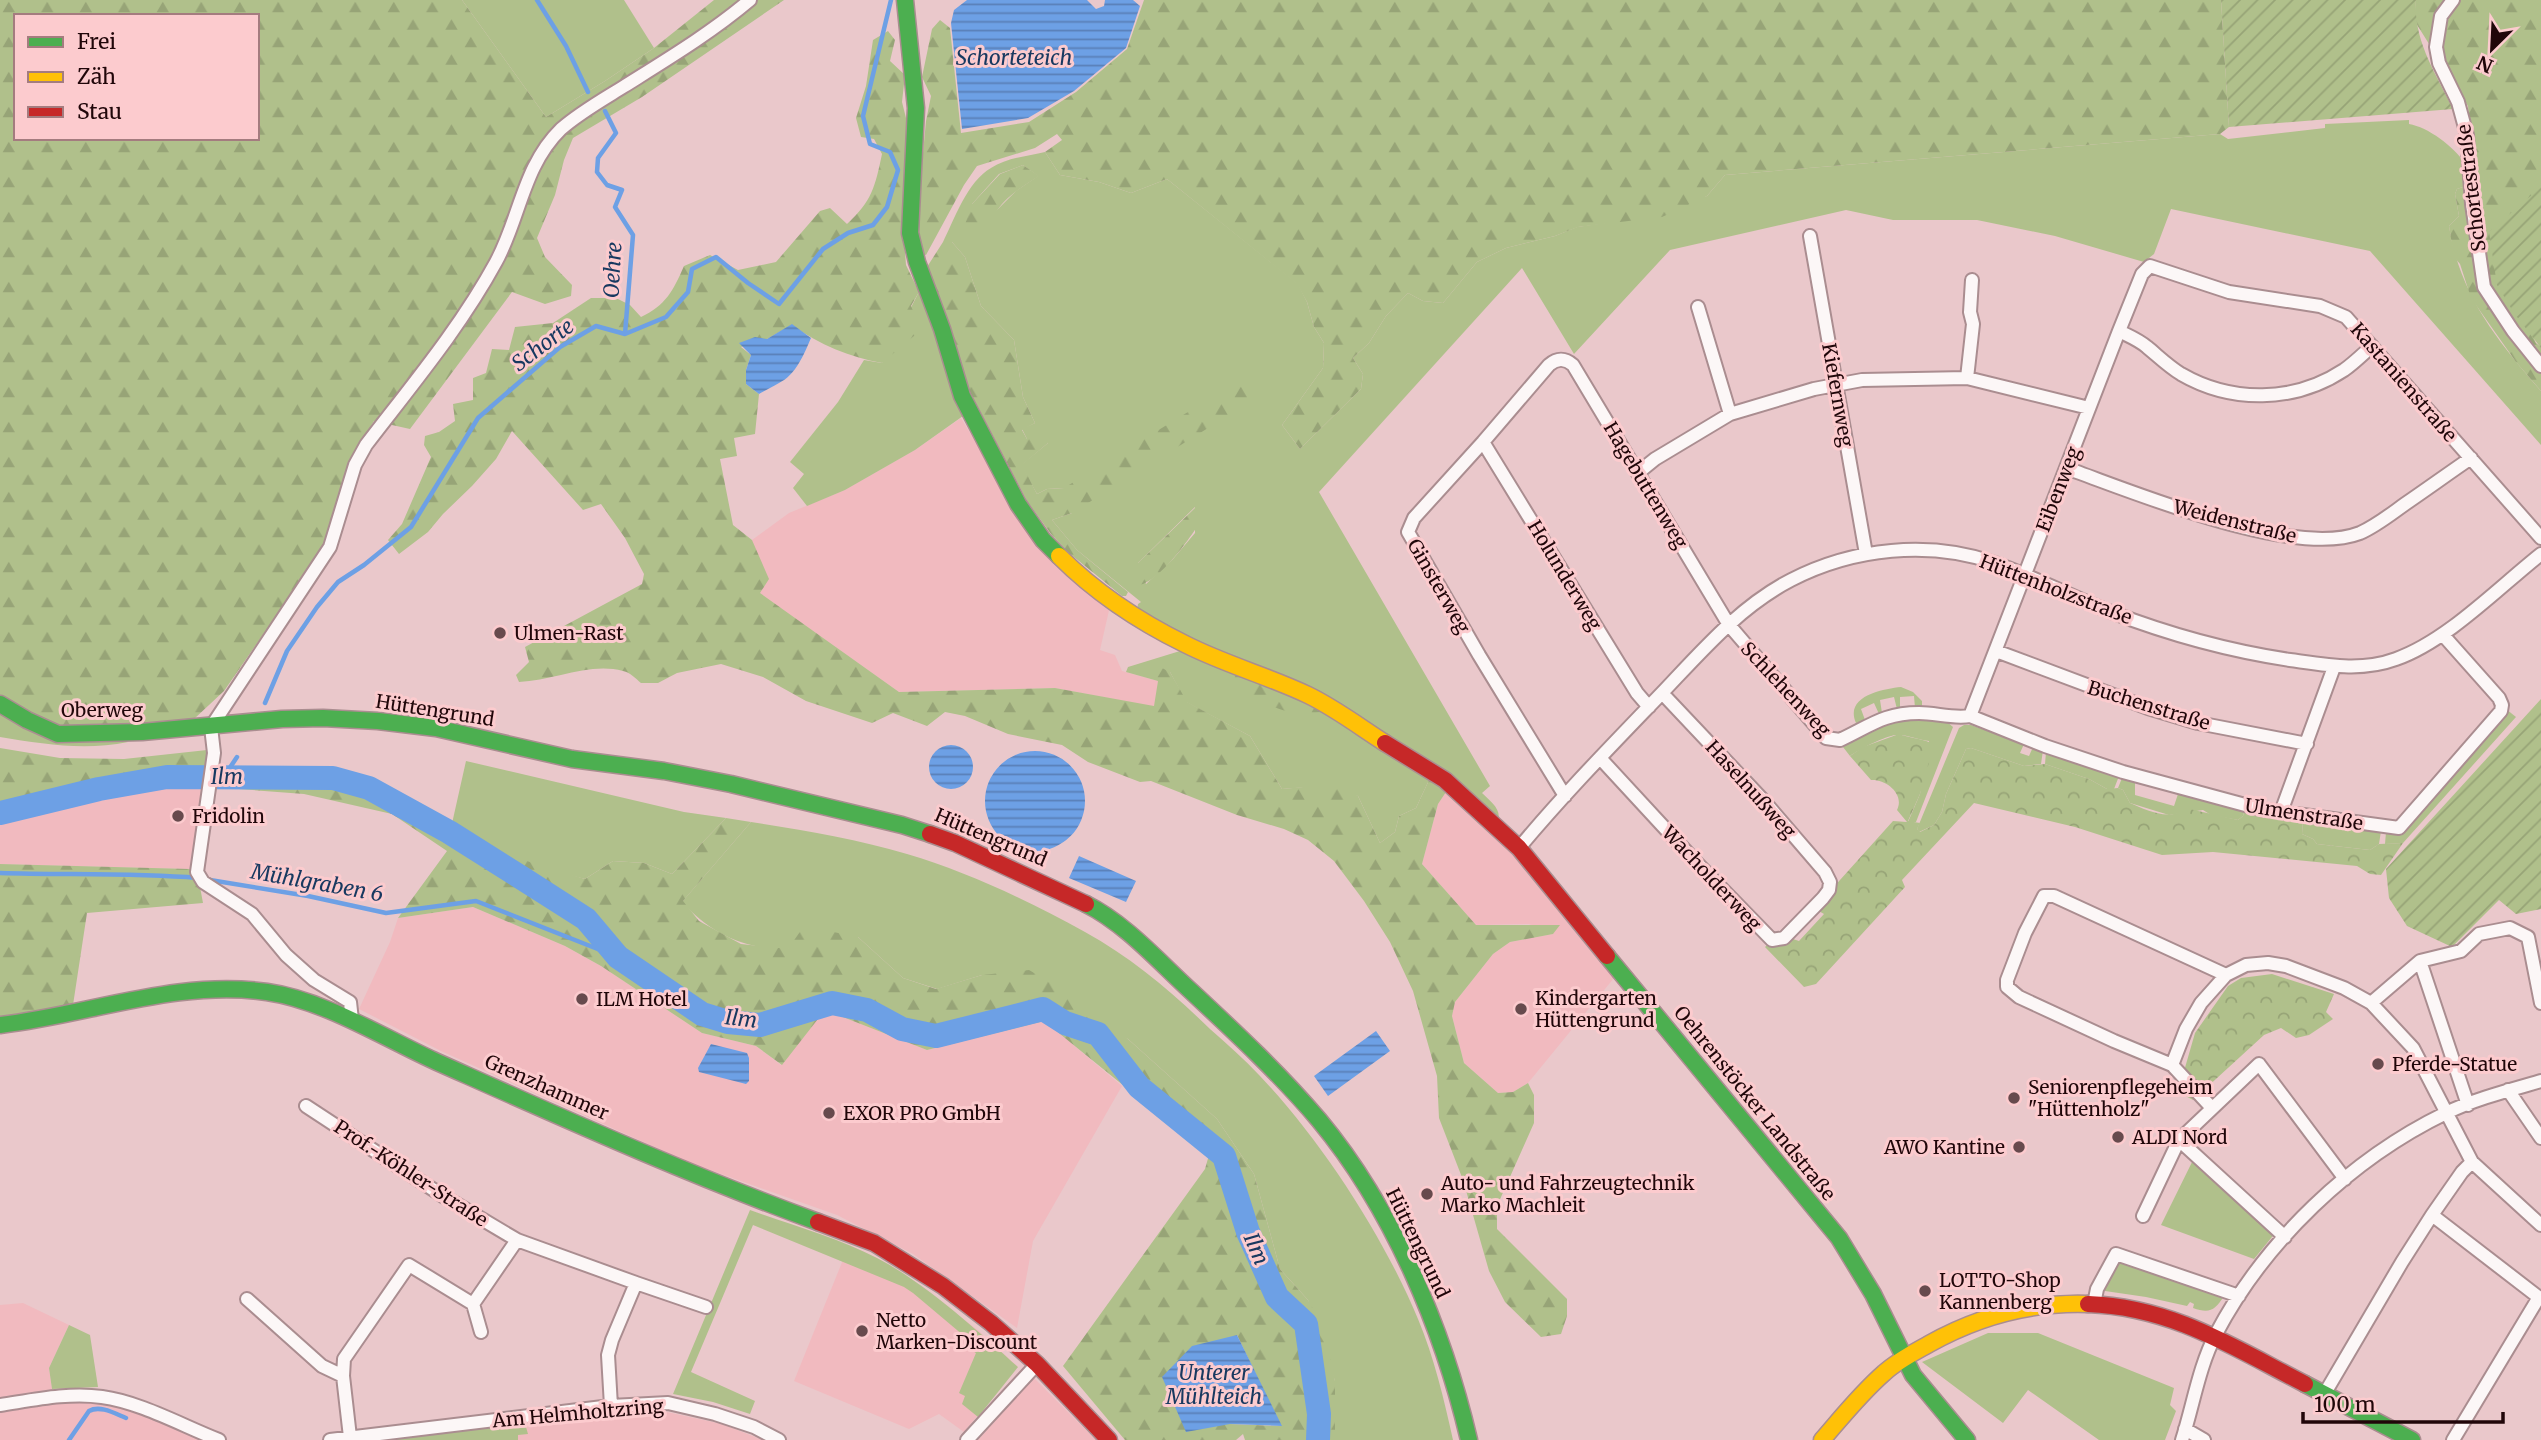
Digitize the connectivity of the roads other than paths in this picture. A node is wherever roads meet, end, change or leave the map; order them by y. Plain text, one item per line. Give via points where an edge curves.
1 (750, 0) edge
2 (905, 0) edge
3 (2453, 0) edge
4 (1810, 236) dead end
5 (2150, 266) joint
6 (1972, 280) dead end
7 (1698, 307) dead end
8 (2119, 331) junction
9 (2372, 346) junction
10 (1553, 361) joint
11 (2541, 366) edge
12 (1967, 378) junction
13 (1837, 384) junction
14 (2089, 408) junction
15 (1730, 414) junction
16 (1483, 442) junction
17 (2471, 458) junction
18 (2066, 468) junction
19 (1639, 472) junction
20 (2541, 538) edge
21 (1866, 554) junction
22 (2541, 554) edge
23 (2025, 576) junction
24 (1729, 625) junction
25 (2443, 635) junction
26 (1996, 651) junction
27 (2334, 667) junction
28 (1662, 693) junction
29 (0, 704) edge
30 (1649, 707) junction
31 (1970, 716) junction
32 (211, 727) junction
33 (2307, 744) junction
34 (1600, 758) junction
35 (1565, 796) junction
36 (2281, 812) junction
37 (1519, 848) junction
38 (1829, 891) joint
39 (2420, 961) junction
40 (2226, 975) junction
41 (2371, 1003) junction
42 (2541, 1003) edge
43 (352, 1020) junction
44 (0, 1025) edge
45 (2172, 1065) junction
46 (2541, 1081) edge
47 (2508, 1090) junction
48 (2468, 1105) junction
49 (306, 1106) dead end
50 (2212, 1108) junction
51 (2447, 1112) junction
52 (2541, 1138) edge
53 (2179, 1140) junction
54 (2472, 1162) junction
55 (2345, 1179) junction
56 (2432, 1215) junction
57 (2143, 1216) dead end
58 (2541, 1225) edge
59 (2285, 1237) junction
60 (517, 1240) junction
61 (636, 1283) junction
62 (2239, 1296) junction
63 (2540, 1298) edge
64 (247, 1299) dead end
65 (473, 1304) junction
66 (2094, 1304) junction
67 (706, 1307) dead end
68 (481, 1332) dead end
69 (2215, 1336) junction
70 (1905, 1358) junction
71 (1037, 1364) junction
72 (343, 1376) junction
73 (2325, 1393) junction
74 (0, 1405) edge
75 (611, 1406) junction
76 (2184, 1435) edge
77 (350, 1437) junction
78 (219, 1440) edge
79 (330, 1440) edge
80 (779, 1440) edge
81 (967, 1440) edge
82 (1109, 1440) edge
83 (1469, 1440) edge
84 (1822, 1440) edge
85 (1967, 1440) edge
86 (2204, 1440) edge
87 (2412, 1440) edge
88 (2453, 1440) edge

1 - 32 street via 692,44 584,112 540,155 498,258 468,311 366,445 355,465 330,547
2 - 37 street, Oehrenstöcker Landstraße via 916,108 910,233 917,262 962,396 1018,503 1043,540 1070,568 1154,627 1186,645 1310,696 1445,780
3 - 11 street, Schortestraße via 2441,16 2436,47 2467,135 2483,287
4 - 13 street, Kiefernweg
5 - 8 street, Eibenweg via 2142,274
5 - 9 street, Kastanienstraße via 2230,292 2330,309 2352,322
6 - 12 street
7 - 15 street
8 - 9 street via 2198,383 2253,396 2298,391 2323,381 2346,369
8 - 14 street, Eibenweg
9 - 17 street, Kastanienstraße
10 - 16 street, Ginsterweg
10 - 19 street, Hagebuttenweg via 1563,359 1573,365
12 - 13 street
12 - 14 street
13 - 15 street
13 - 21 street, Kiefernweg
14 - 18 street, Eibenweg
15 - 19 street
16 - 30 street, Holunderweg
16 - 35 street, Ginsterweg via 1414,518 1408,532
17 - 18 street, Weidenstraße via 2374,526 2324,539 2222,521
17 - 20 street, Kastanienstraße
18 - 23 street, Eibenweg
19 - 24 street, Hagebuttenweg
21 - 23 street, Hüttenholzstraße via 1955,553
21 - 24 street, Hüttenholzstraße via 1794,578
22 - 25 street, Hüttenholzstraße
23 - 26 street, Eibenweg
23 - 27 street, Hüttenholzstraße via 2177,634
24 - 28 street, Hüttenholzstraße
24 - 31 street, Schlehenweg via 1830,740 1899,715
25 - 27 street, Hüttenholzstraße via 2394,660
25 - 36 street, Ulmenstraße via 2499,698 2501,711 2399,828
26 - 31 street, Eibenweg
26 - 33 street, Buchenstraße via 2160,712
27 - 33 street
28 - 30 street, Hüttenholzstraße
28 - 38 street, Haselnußweg via 1825,872
29 - 32 street, Oberweg via 58,734
30 - 34 street, Hüttenholzstraße
31 - 36 street, Ulmenstraße via 2123,772
32 - 43 street via 214,753 200,877 252,914 314,980 350,1002
32 - 83 street, Hüttengrund via 282,719 378,721 459,732 572,759 664,771 927,832 1091,906 1134,938 1260,1055 1320,1121 1353,1166 1416,1278 1456,1385
33 - 36 street
34 - 35 street, Hüttenholzstraße
34 - 38 street, Wacholderweg via 1772,940 1784,938
35 - 37 street, Hüttenholzstraße
37 - 70 street, Oehrenstöcker Landstraße via 1839,1238
39 - 41 street
39 - 42 street via 2461,951 2479,934 2510,928 2528,937
39 - 48 street
40 - 41 street via 2246,965 2268,962 2344,988
40 - 45 street via 2201,1003
40 - 45 street via 2044,896 2007,987 2041,1008
41 - 51 street via 2413,1048
43 - 44 street, Grenzhammer via 267,992 191,990
43 - 71 street, Grenzhammer via 435,1061 750,1198 874,1243 974,1309
45 - 50 street
46 - 47 street
47 - 48 street
47 - 52 street
48 - 51 street
49 - 60 street, Prof.-Köhler-Straße
50 - 53 street
50 - 55 street via 2259,1064
51 - 54 street
51 - 55 street
53 - 57 street
53 - 59 street
54 - 56 street
54 - 58 street
55 - 59 street
56 - 63 street
56 - 73 street
59 - 62 street
60 - 61 street, Prof.-Köhler-Straße
60 - 65 street
61 - 67 street, Prof.-Köhler-Straße
61 - 75 street via 611,1340
62 - 66 street via 2116,1254
62 - 69 street
63 - 88 street
64 - 72 street via 322,1366
65 - 68 street
65 - 72 street via 409,1265 344,1359
66 - 69 street via 2173,1318
66 - 70 street via 1993,1315
69 - 73 street
69 - 76 street
70 - 84 street via 1883,1374
70 - 85 street, Oehrenstöcker Landstraße via 1913,1376
71 - 81 street
71 - 82 street, Grenzhammer
72 - 77 street
73 - 87 street
74 - 78 street via 104,1397
75 - 77 street, Am Helmholtzring
75 - 80 street, Am Helmholtzring via 680,1405 733,1420
76 - 86 street
77 - 79 street, Am Helmholtzring

